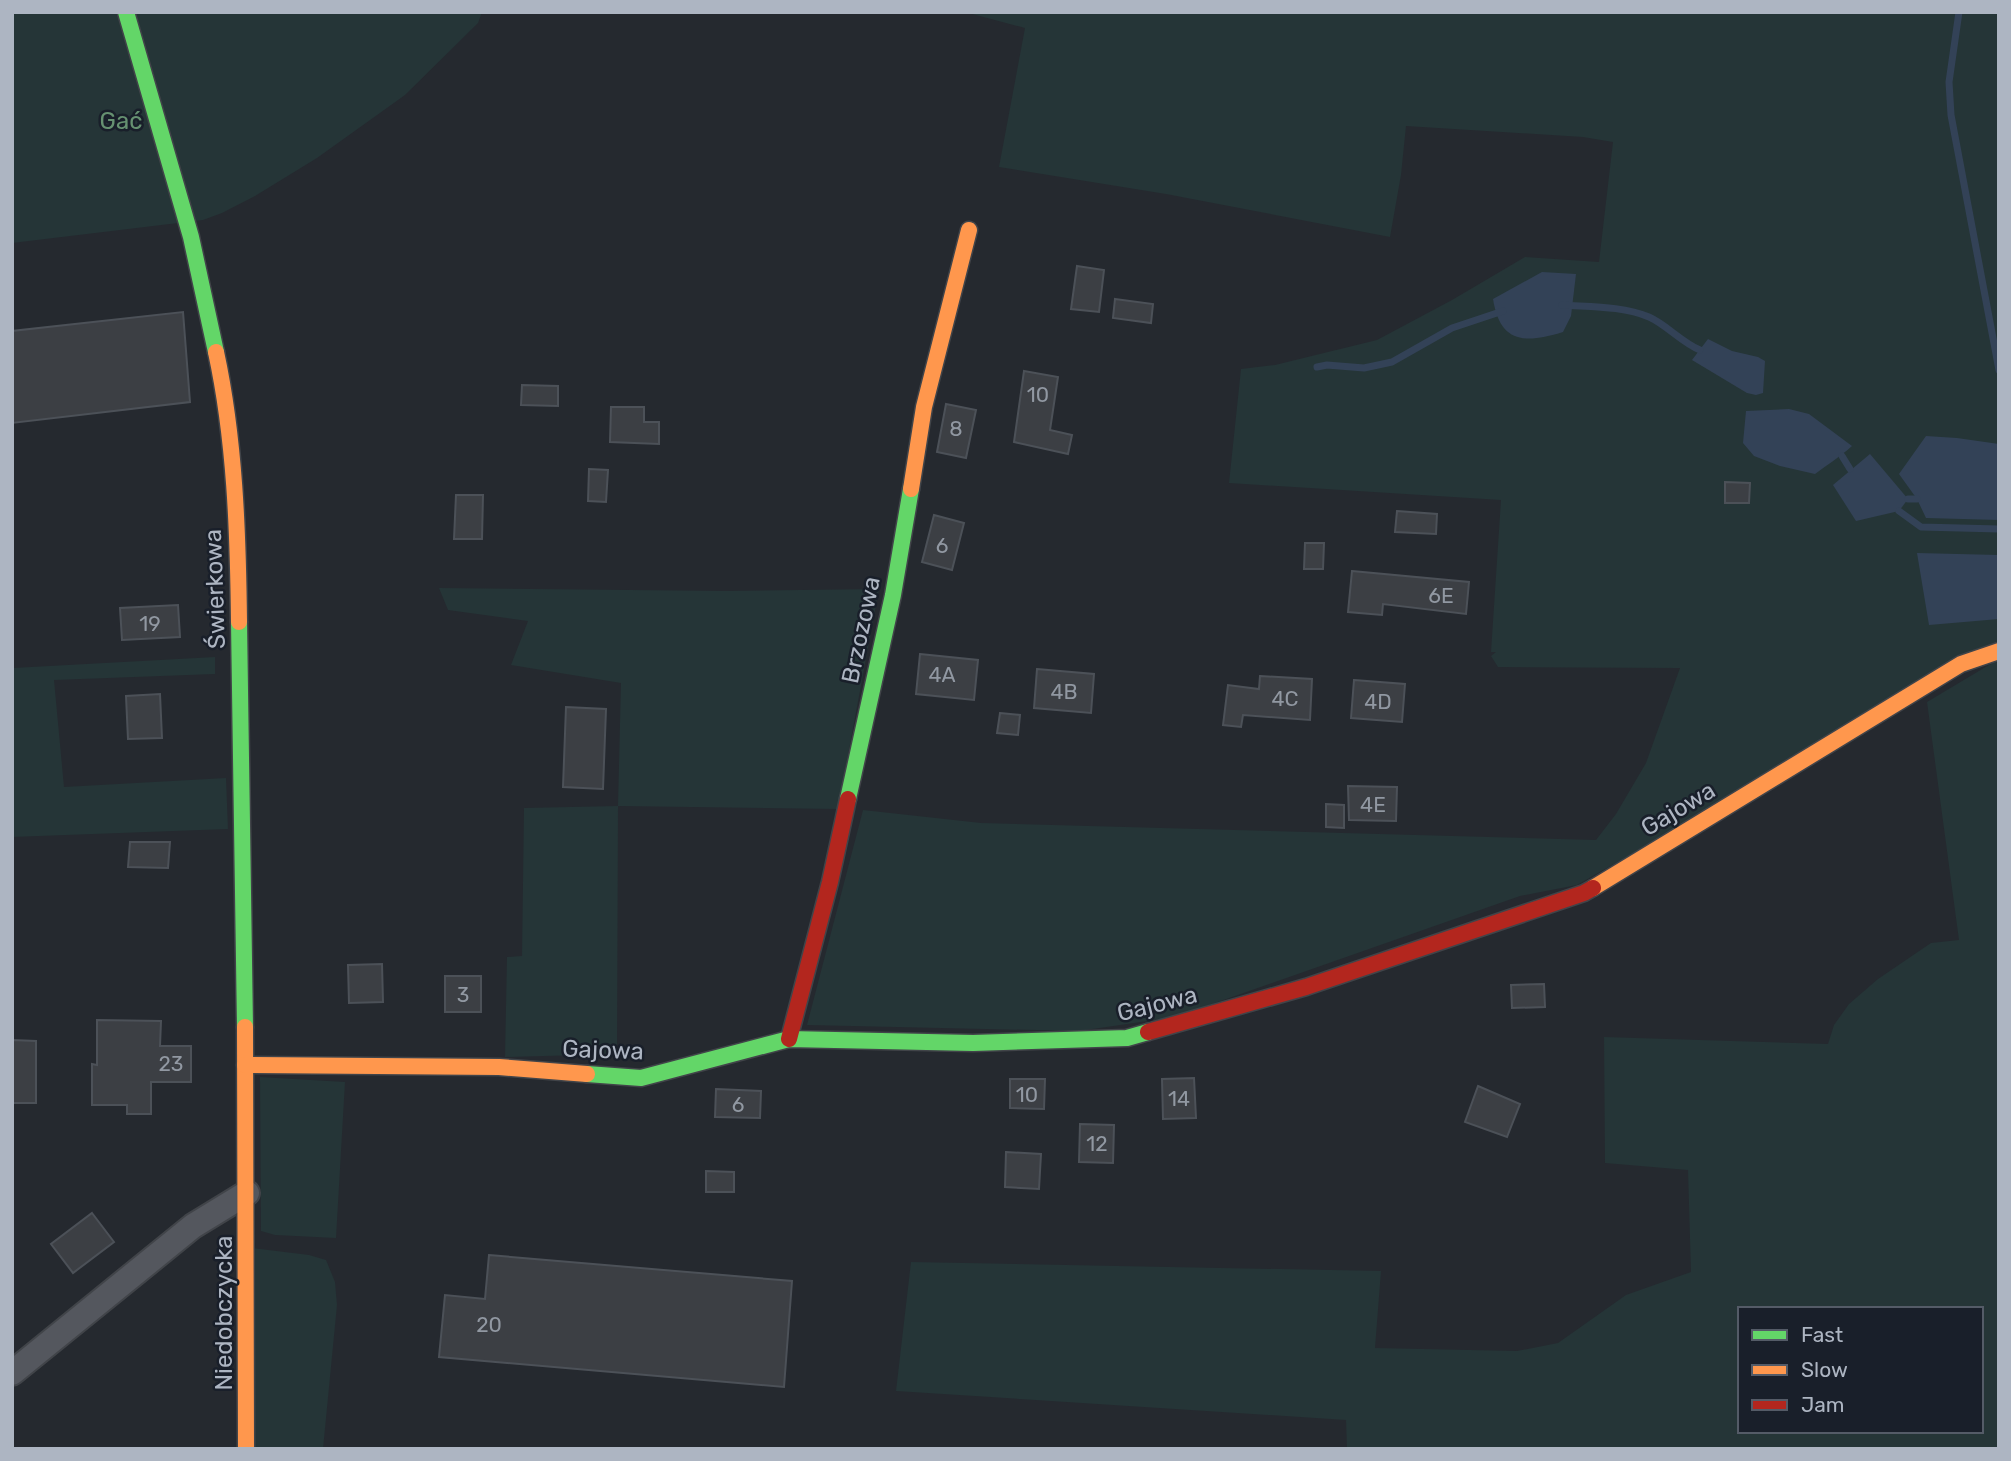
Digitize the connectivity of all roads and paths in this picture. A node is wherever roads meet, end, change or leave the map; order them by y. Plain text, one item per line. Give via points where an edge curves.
1 (126, 12) edge
2 (969, 230) dead end
3 (1999, 651) edge
4 (789, 1039) junction
5 (245, 1065) junction
6 (247, 1185) junction
7 (12, 1373) edge
8 (246, 1449) edge

1 - 5 street, Świerkowa via 191,237 224,388 238,540
2 - 4 street, Brzozowa via 924,407 893,595 836,854
3 - 4 street, Gajowa via 1961,664 1584,893 1318,983 1127,1038 973,1043
4 - 5 street, Gajowa via 641,1078 499,1067
5 - 6 street, Świerkowa
6 - 7 street
6 - 8 street, Niedobczycka

